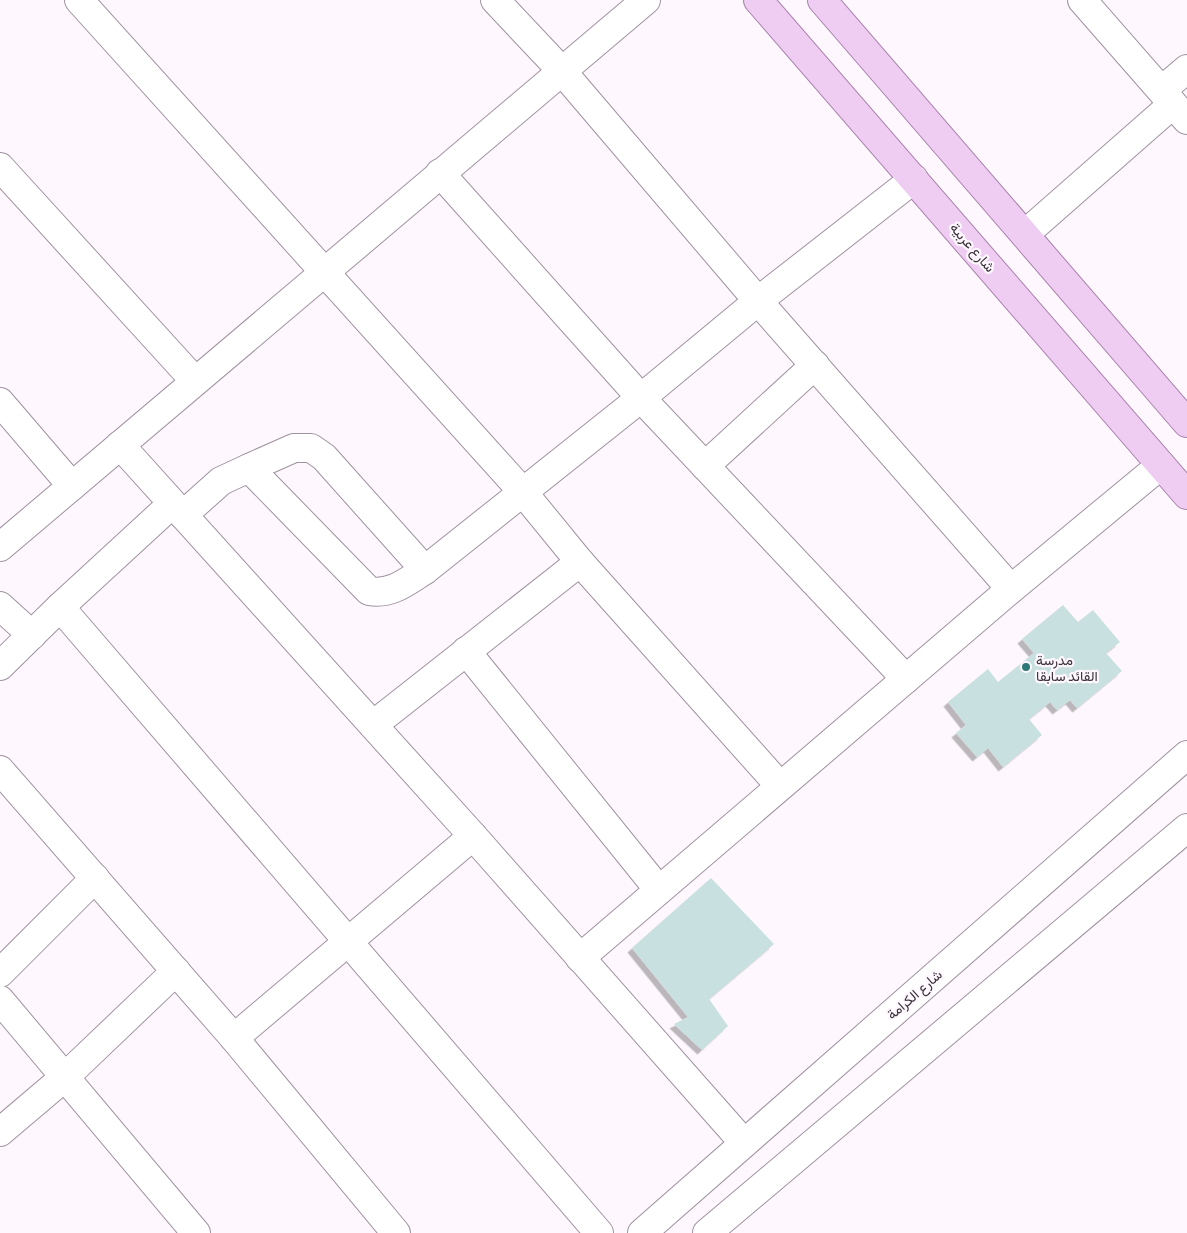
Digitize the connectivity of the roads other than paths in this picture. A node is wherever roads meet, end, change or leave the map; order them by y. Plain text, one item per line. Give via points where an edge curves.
1 (80, 0) edge
2 (495, 0) edge
3 (646, 0) edge
4 (758, 0) edge
5 (822, 0) edge
6 (1082, 0) edge
7 (1187, 69) edge
8 (561, 70) junction
9 (1174, 105) edge
10 (0, 167) edge
11 (440, 173) junction
12 (914, 179) junction
13 (1025, 234) junction
14 (326, 272) junction
15 (758, 301) junction
16 (815, 366) junction
17 (195, 381) junction
18 (641, 398) junction
19 (0, 402) edge
20 (1187, 423) edge
21 (120, 445) junction
22 (1160, 465) junction
23 (705, 466) junction
24 (249, 468) junction
25 (72, 486) junction
26 (522, 491) junction
27 (1187, 495) edge
28 (178, 509) junction
29 (0, 546) edge
30 (580, 562) junction
31 (425, 570) junction
32 (1011, 589) junction
33 (0, 606) edge
34 (60, 607) junction
35 (32, 634) junction
36 (466, 651) junction
37 (0, 666) edge
38 (906, 679) junction
39 (373, 725) junction
40 (1187, 755) edge
41 (0, 770) edge
42 (780, 786) junction
43 (1187, 828) edge
44 (472, 836) junction
45 (95, 878) junction
46 (659, 890) junction
47 (348, 942) junction
48 (580, 958) junction
49 (176, 971) junction
50 (0, 972) edge
51 (0, 1000) edge
52 (234, 1038) junction
53 (66, 1076) junction
54 (0, 1132) edge
55 (744, 1142) junction
56 (196, 1233) edge
57 (396, 1233) edge
58 (599, 1233) edge
59 (642, 1233) edge
60 (707, 1233) edge

1 - 14 street
2 - 8 street
3 - 8 street
4 - 12 main road, شارع عربية
5 - 13 main road
6 - 9 street
7 - 9 street
8 - 11 street
8 - 15 street
9 - 13 street
10 - 17 street
11 - 14 street
11 - 18 street
12 - 15 street
12 - 22 main road, شارع عربية
13 - 20 main road
14 - 17 street
14 - 26 street
15 - 16 street
15 - 18 street
16 - 23 street
16 - 32 street
17 - 21 street
18 - 23 street
18 - 26 street
19 - 25 street
21 - 25 street
21 - 28 street
22 - 27 main road, شارع عربية
22 - 32 street
23 - 38 street
24 - 28 street via 221,481
24 - 31 street via 294,448 310,448 324,457
24 - 31 street via 369,592 394,590
25 - 29 street
26 - 30 street
26 - 31 street
28 - 34 street
28 - 39 street
30 - 36 street
30 - 42 street
32 - 38 street
33 - 35 street
34 - 35 street
34 - 47 street
35 - 37 street
36 - 39 street
36 - 46 street
38 - 42 street
39 - 44 street
40 - 55 street, شارع الكرامة
41 - 45 street
42 - 46 street
43 - 60 street
44 - 47 street
44 - 48 street
45 - 49 street
45 - 50 street
46 - 48 street
47 - 52 street
47 - 58 street
48 - 55 street
49 - 52 street
49 - 53 street
51 - 53 street
52 - 57 street
53 - 54 street
53 - 56 street
55 - 59 street, شارع الكرامة

